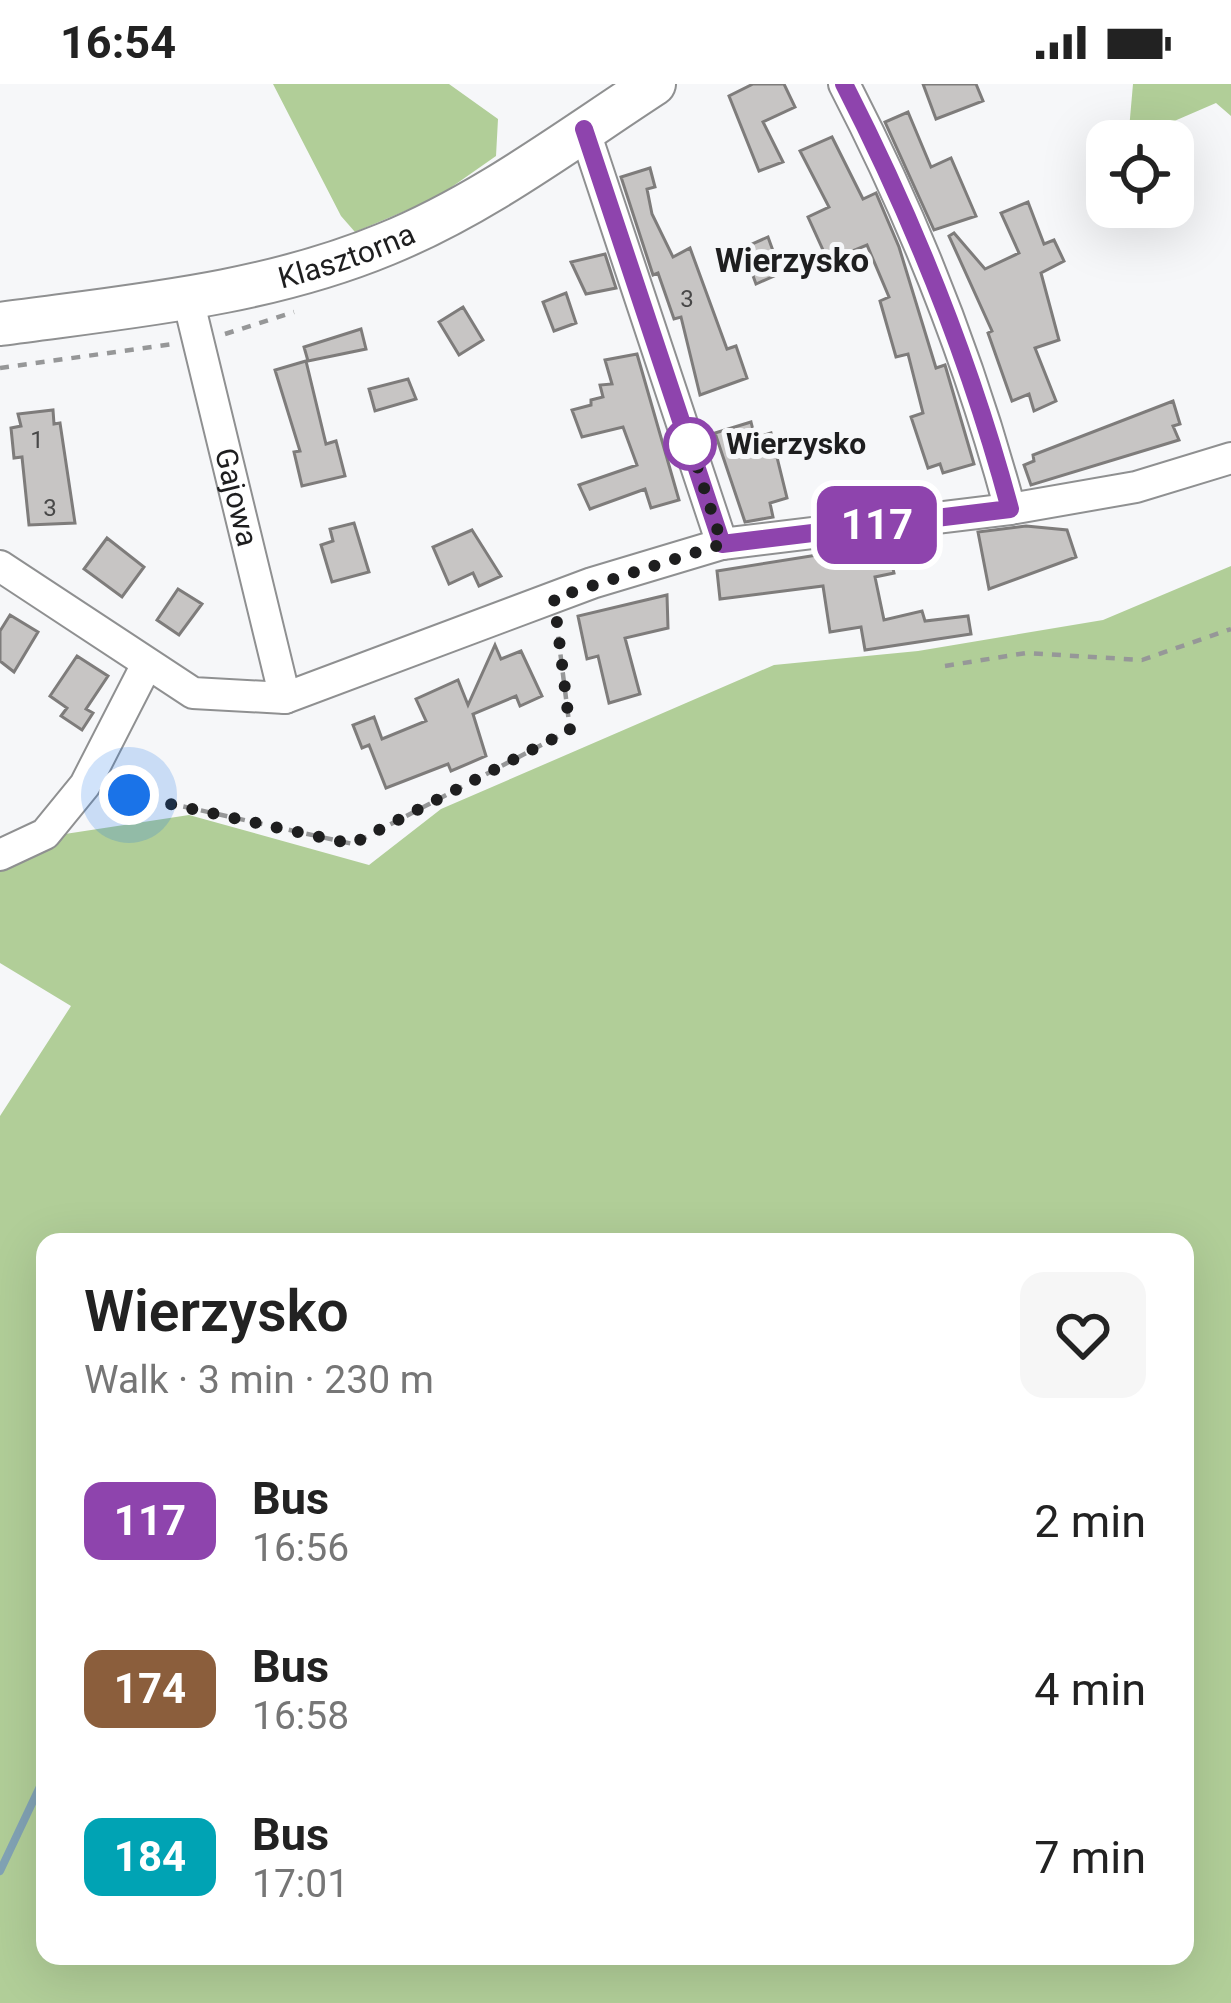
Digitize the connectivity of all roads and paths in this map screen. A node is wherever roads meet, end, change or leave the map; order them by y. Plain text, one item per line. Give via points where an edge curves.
1 (654, 84) edge
2 (844, 84) edge
3 (584, 129) junction
4 (188, 299) junction
5 (0, 324) edge
6 (1231, 458) edge
7 (1010, 509) junction
8 (722, 544) junction
9 (0, 566) edge
10 (554, 598) junction
11 (1231, 629) edge
12 (147, 664) junction
13 (945, 666) dead end
14 (285, 698) junction
15 (85, 785) junction
16 (0, 855) edge

1 - 3 main road, Klasztorna
2 - 7 street via 941,290
3 - 4 main road, Klasztorna via 388,244
3 - 8 street
4 - 5 main road, Klasztorna
4 - 14 street, Gajowa
6 - 7 street via 1136,488
7 - 8 street
8 - 10 street
9 - 12 street
10 - 14 street
10 - 15 path via 570,730 352,844
11 - 13 path via 1142,660 1026,653
12 - 14 street via 193,693
12 - 15 street
15 - 16 street via 45,834

